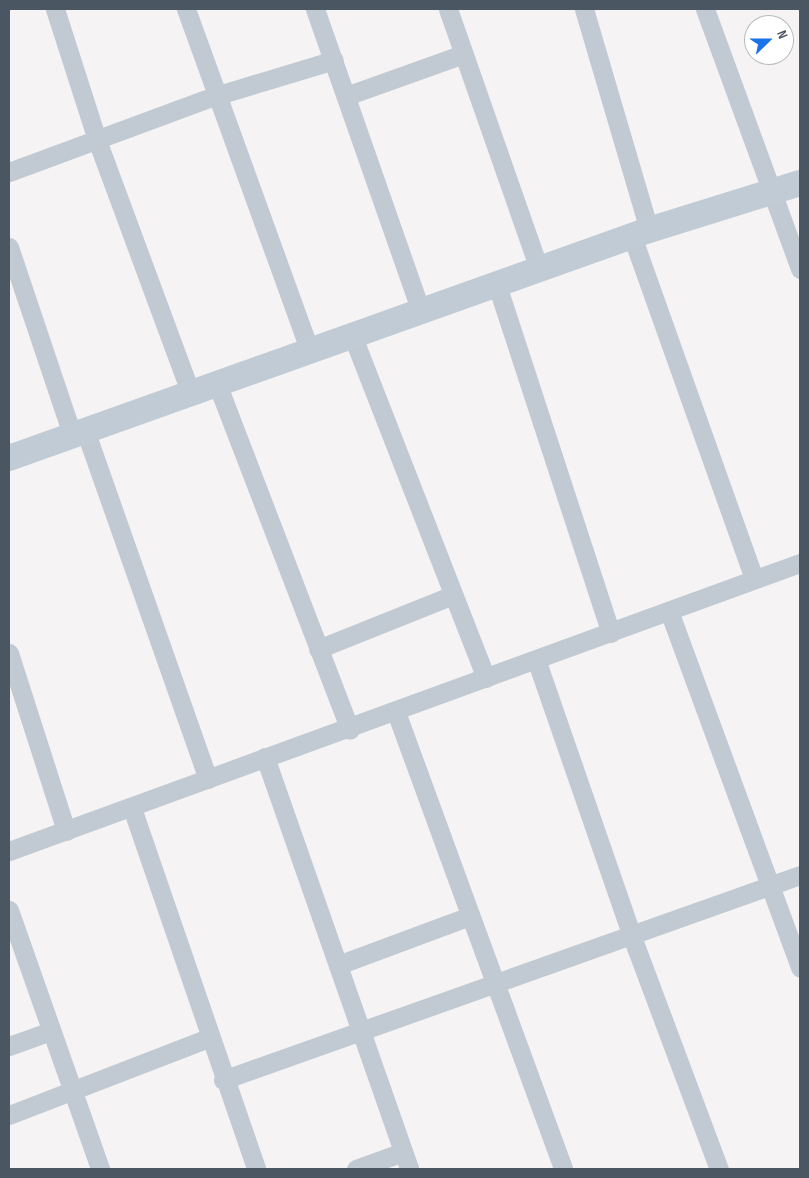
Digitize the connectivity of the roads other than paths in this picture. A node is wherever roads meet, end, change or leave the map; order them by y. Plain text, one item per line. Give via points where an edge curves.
1 (56, 9) edge
2 (186, 9) edge
3 (315, 9) edge
4 (448, 9) edge
5 (584, 9) edge
6 (705, 9) edge
7 (462, 54) junction
8 (334, 60) junction
9 (215, 96) junction
10 (346, 96) junction
11 (97, 140) junction
12 (9, 172) edge
13 (800, 183) edge
14 (774, 191) junction
15 (641, 233) junction
16 (10, 257) edge
17 (539, 269) junction
18 (800, 269) edge
19 (497, 285) junction
20 (421, 312) junction
21 (353, 337) junction
22 (310, 352) junction
23 (218, 386) junction
24 (191, 394) junction
25 (79, 432) junction
26 (9, 458) edge
27 (800, 563) edge
28 (754, 579) junction
29 (453, 595) junction
30 (669, 611) junction
31 (611, 633) junction
32 (318, 649) junction
33 (9, 653) edge
34 (537, 662) junction
35 (486, 678) junction
36 (396, 712) junction
37 (350, 729) junction
38 (265, 757) junction
39 (208, 779) junction
40 (132, 808) junction
41 (66, 831) junction
42 (9, 851) edge
43 (800, 875) edge
44 (770, 885) junction
45 (9, 910) edge
46 (470, 916) junction
47 (631, 934) junction
48 (338, 965) junction
49 (800, 968) edge
50 (497, 985) junction
51 (51, 1031) junction
52 (360, 1033) junction
53 (208, 1038) junction
54 (9, 1046) edge
55 (223, 1080) junction
56 (72, 1093) junction
57 (9, 1115) edge
58 (406, 1161) edge
59 (100, 1169) edge
60 (256, 1169) edge
61 (356, 1169) edge
62 (563, 1169) edge
63 (719, 1169) edge

1 - 11 street
2 - 9 street
3 - 8 street
4 - 7 street
5 - 15 street
6 - 14 street
7 - 10 street
7 - 17 street
8 - 9 street
8 - 10 street
9 - 11 street
9 - 22 street
10 - 20 street
11 - 12 street
11 - 24 street
13 - 14 main road
14 - 15 main road
14 - 18 street
15 - 17 main road
15 - 28 street
16 - 25 street
17 - 19 main road
19 - 20 main road
19 - 31 street
20 - 21 main road
21 - 22 main road
21 - 29 street
22 - 23 main road
23 - 24 main road
23 - 32 street
24 - 25 main road
25 - 26 main road
25 - 39 street
27 - 28 street
28 - 30 street
29 - 32 street
29 - 35 street
30 - 31 street
30 - 44 street
31 - 34 street
32 - 37 street
33 - 41 street
34 - 35 street
34 - 47 street
35 - 36 street
36 - 37 street
36 - 46 street
37 - 38 street
38 - 39 street
38 - 48 street
39 - 40 street
40 - 41 street
40 - 53 street
41 - 42 street
43 - 44 street
44 - 47 street
44 - 49 street
45 - 51 street
46 - 48 street
46 - 50 street
47 - 50 street
47 - 63 street
48 - 52 street
50 - 52 street
50 - 62 street
51 - 54 street
51 - 56 street
52 - 55 street
52 - 58 street
53 - 55 street
53 - 56 street
55 - 60 street
56 - 57 street
56 - 59 street
58 - 61 street

